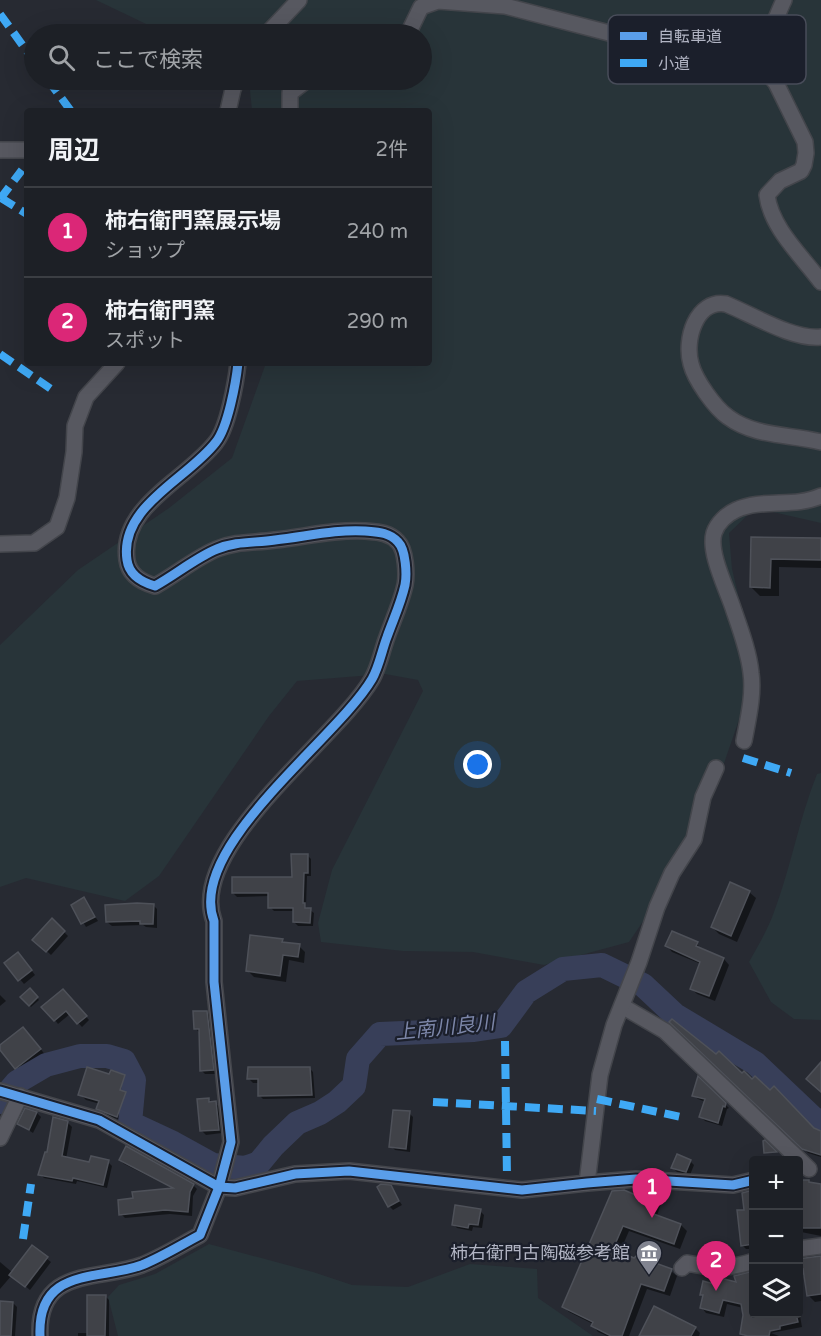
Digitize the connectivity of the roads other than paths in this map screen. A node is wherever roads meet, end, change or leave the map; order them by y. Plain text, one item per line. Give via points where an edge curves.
1 (299, 0) edge
2 (276, 24) edge
3 (413, 24) edge
4 (608, 33) edge
5 (776, 84) edge
6 (233, 90) edge
7 (294, 90) edge
8 (229, 108) edge
9 (290, 108) edge
10 (0, 150) edge
11 (24, 150) edge
12 (821, 282) edge
13 (821, 337) edge
14 (114, 366) edge
15 (238, 366) edge
16 (821, 442) edge
17 (821, 496) edge
18 (0, 544) edge
19 (744, 741) dead end
20 (716, 768) dead end
21 (622, 1006) junction
22 (0, 1091) edge
23 (20, 1096) junction
24 (0, 1138) edge
25 (809, 1169) edge
26 (220, 1181) junction
27 (749, 1181) edge
28 (587, 1183) junction
29 (821, 1246) edge
30 (803, 1248) edge
31 (749, 1262) edge
32 (682, 1268) dead end
33 (40, 1336) edge

1 - 2 street
3 - 4 street via 421,7 438,1 505,6
5 - 12 street via 805,142 806,153 801,171 780,181 767,195 768,206
6 - 8 street
7 - 9 street via 290,93
10 - 11 street
13 - 16 street via 793,332 716,302 697,317 688,350 700,385 725,416 744,428
14 - 18 street via 86,397 75,426 67,498 57,527 34,543
15 - 26 street via 233,397 218,440 203,458 144,508 125,540 127,563 135,577 155,586 216,549 243,542 356,531 386,533 400,543 406,566 405,585 373,678 254,813 219,864 210,889 214,982 231,1142
17 - 19 street via 737,510 725,517 714,533 713,549 752,673
20 - 21 street via 703,797 694,839 672,873 657,907
21 - 25 street via 665,1031
21 - 28 street via 600,1075
22 - 23 street
23 - 24 street
23 - 26 street via 99,1120
26 - 28 street via 235,1188 295,1174 349,1171 522,1190
26 - 33 street via 200,1235 140,1266 85,1276 54,1291 39,1323
27 - 28 street via 733,1185 636,1179
29 - 30 street
31 - 32 street via 716,1269 687,1263

